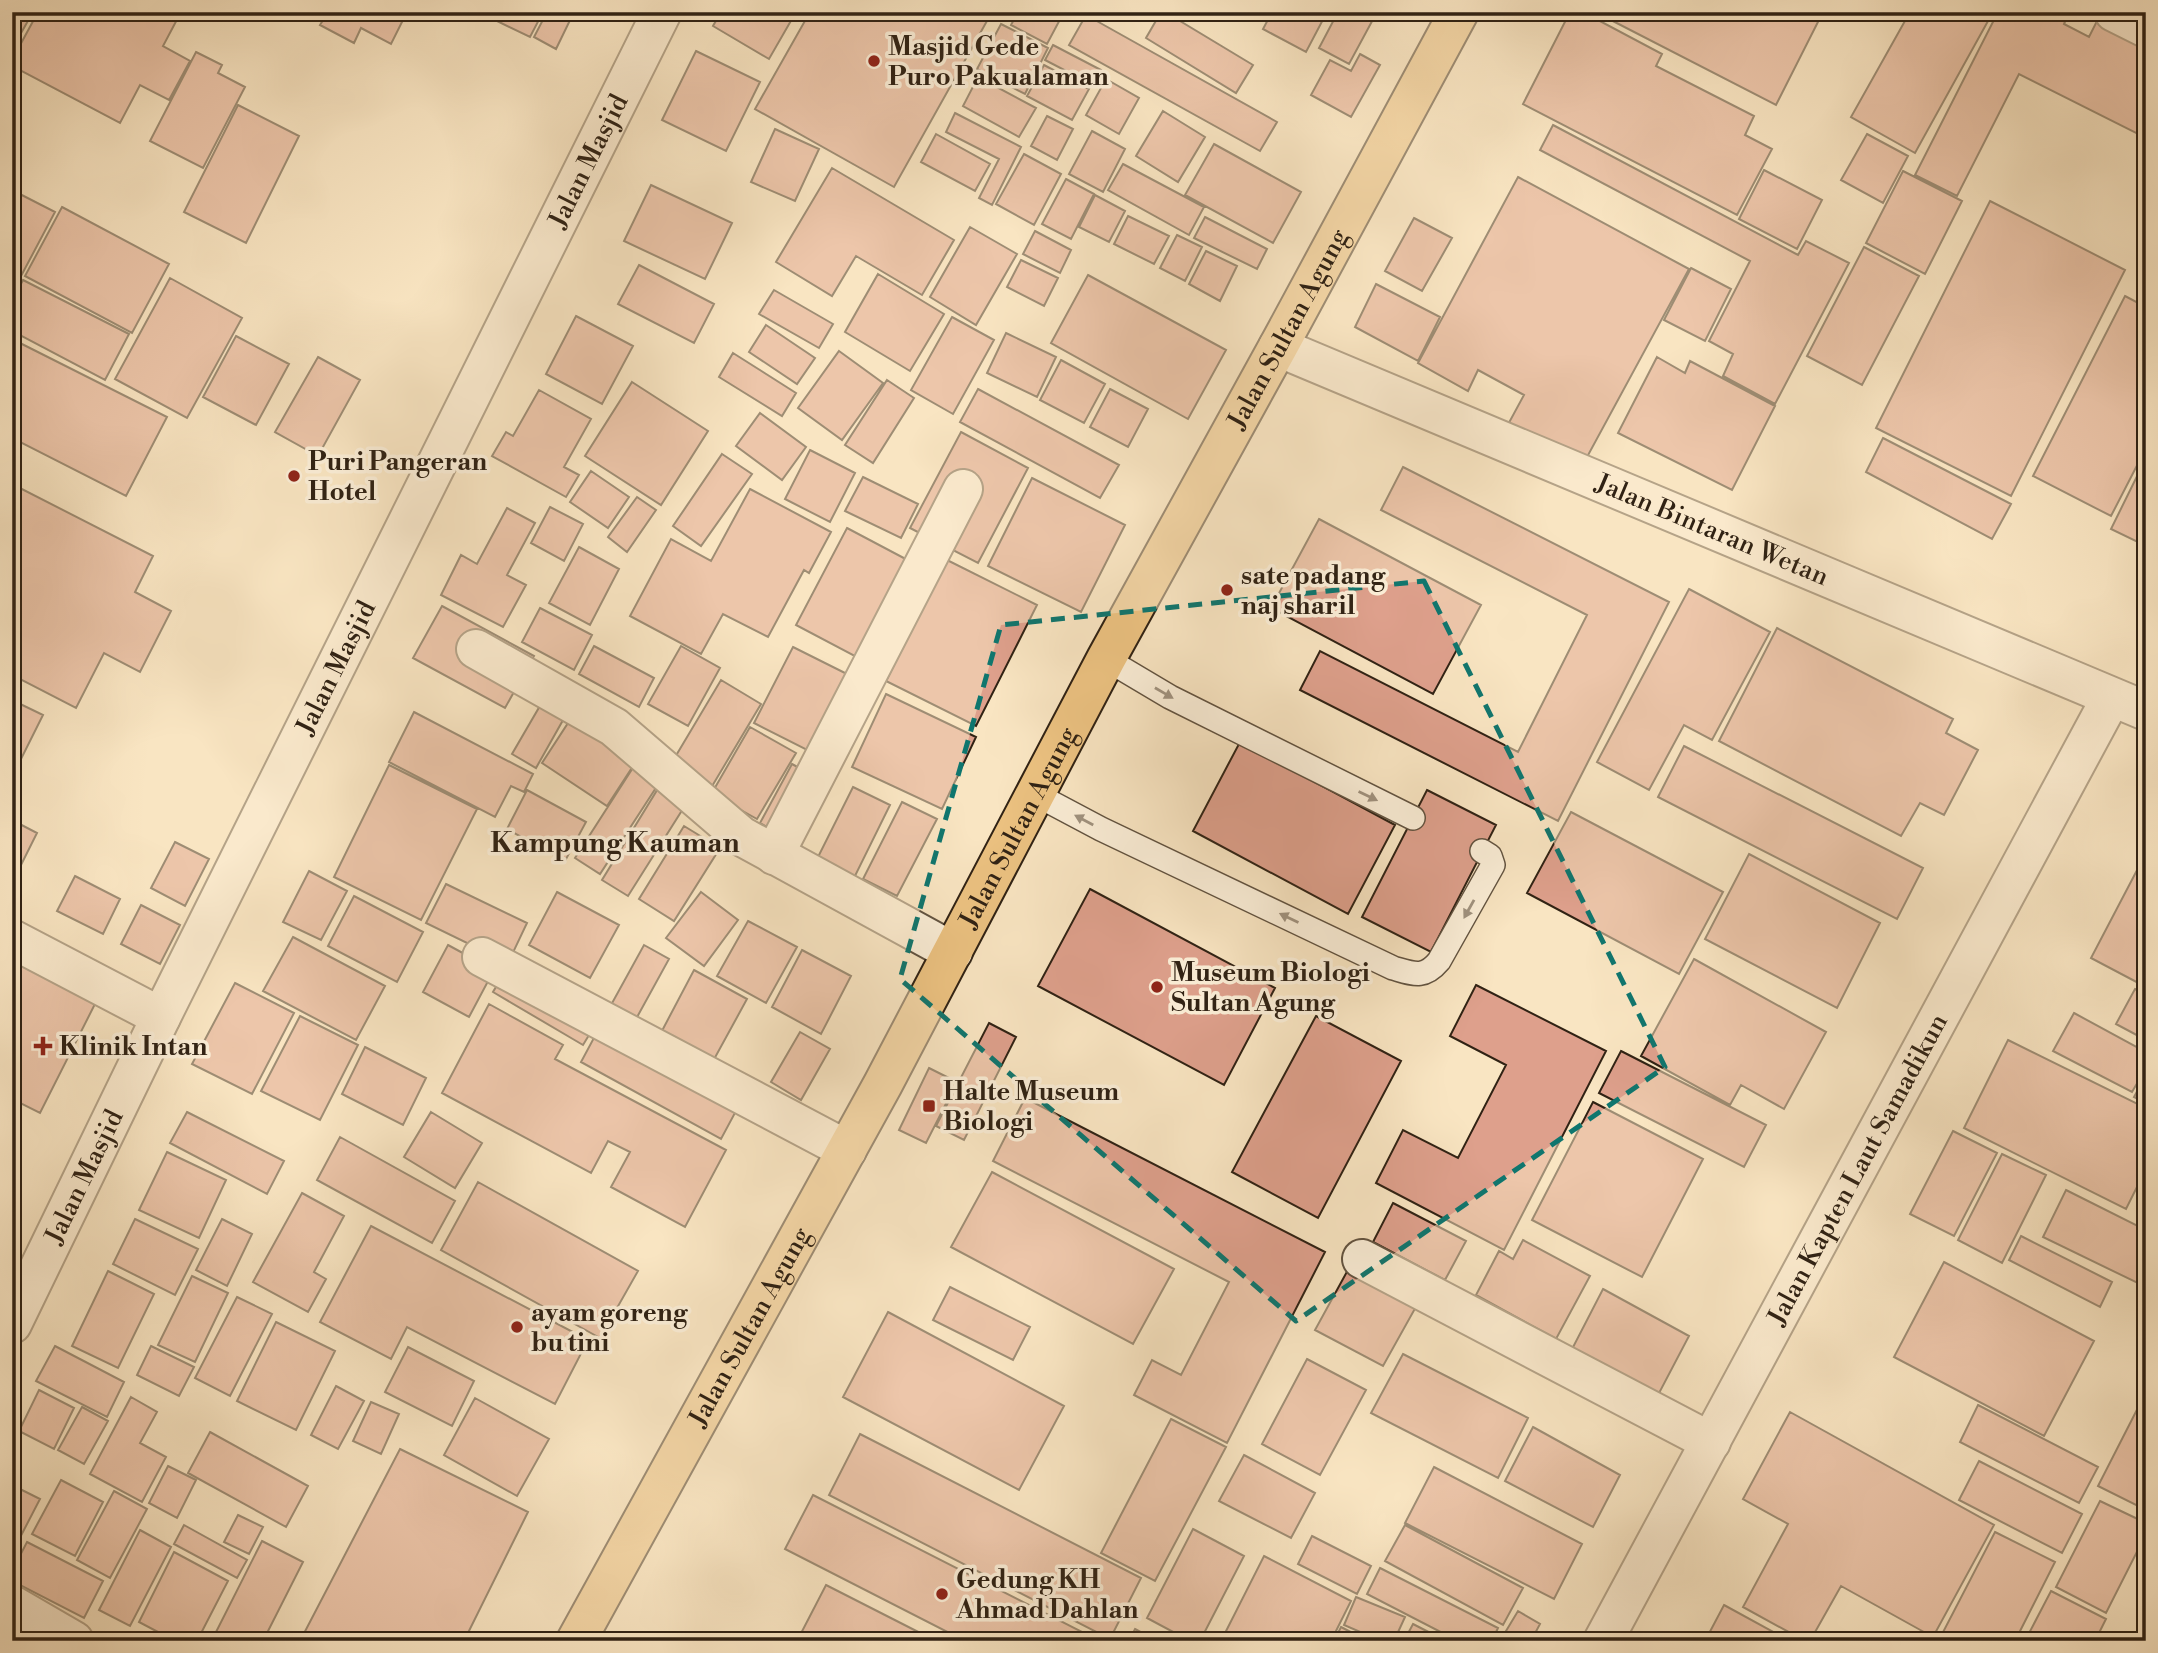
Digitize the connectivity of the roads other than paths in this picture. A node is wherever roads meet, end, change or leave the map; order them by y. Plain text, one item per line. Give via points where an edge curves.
1 (662, 12) edge
2 (1459, 12) edge
3 (2115, 12) edge
4 (2146, 29) edge
5 (1278, 347) junction
6 (963, 489) dead end
7 (476, 649) dead end
8 (1106, 659) junction
9 (2128, 704) edge
10 (1035, 794) junction
11 (1413, 818) dead end
12 (1482, 851) dead end
13 (774, 855) junction
14 (12, 939) edge
15 (953, 952) junction
16 (482, 957) dead end
17 (161, 1017) junction
18 (847, 1150) junction
19 (1362, 1259) dead end
20 (12, 1324) edge
21 (1711, 1442) junction
22 (12, 1605) edge
23 (74, 1641) edge
24 (576, 1641) edge
25 (1603, 1641) edge

1 - 17 street, Jalan Masjid
2 - 5 main road, Jalan Sultan Agung
3 - 4 street
5 - 8 main road, Jalan Sultan Agung
5 - 9 street, Jalan Bintaran Wetan
6 - 13 street
7 - 13 street via 614,727 741,836
8 - 10 main road, Jalan Sultan Agung
8 -> 11 lane via 1170,697
9 - 21 street, Jalan Kapten Laut Samadikun
12 -> 10 lane via 1493,865 1440,961 1430,971 1414,974 1357,951
10 - 15 main road, Jalan Sultan Agung
13 - 15 street
14 - 17 street
15 - 18 main road, Jalan Sultan Agung
16 - 18 street
17 - 20 street, Jalan Masjid
18 - 24 main road, Jalan Sultan Agung
19 - 21 street
21 - 25 street, Jalan Kapten Laut Samadikun
22 - 23 street

